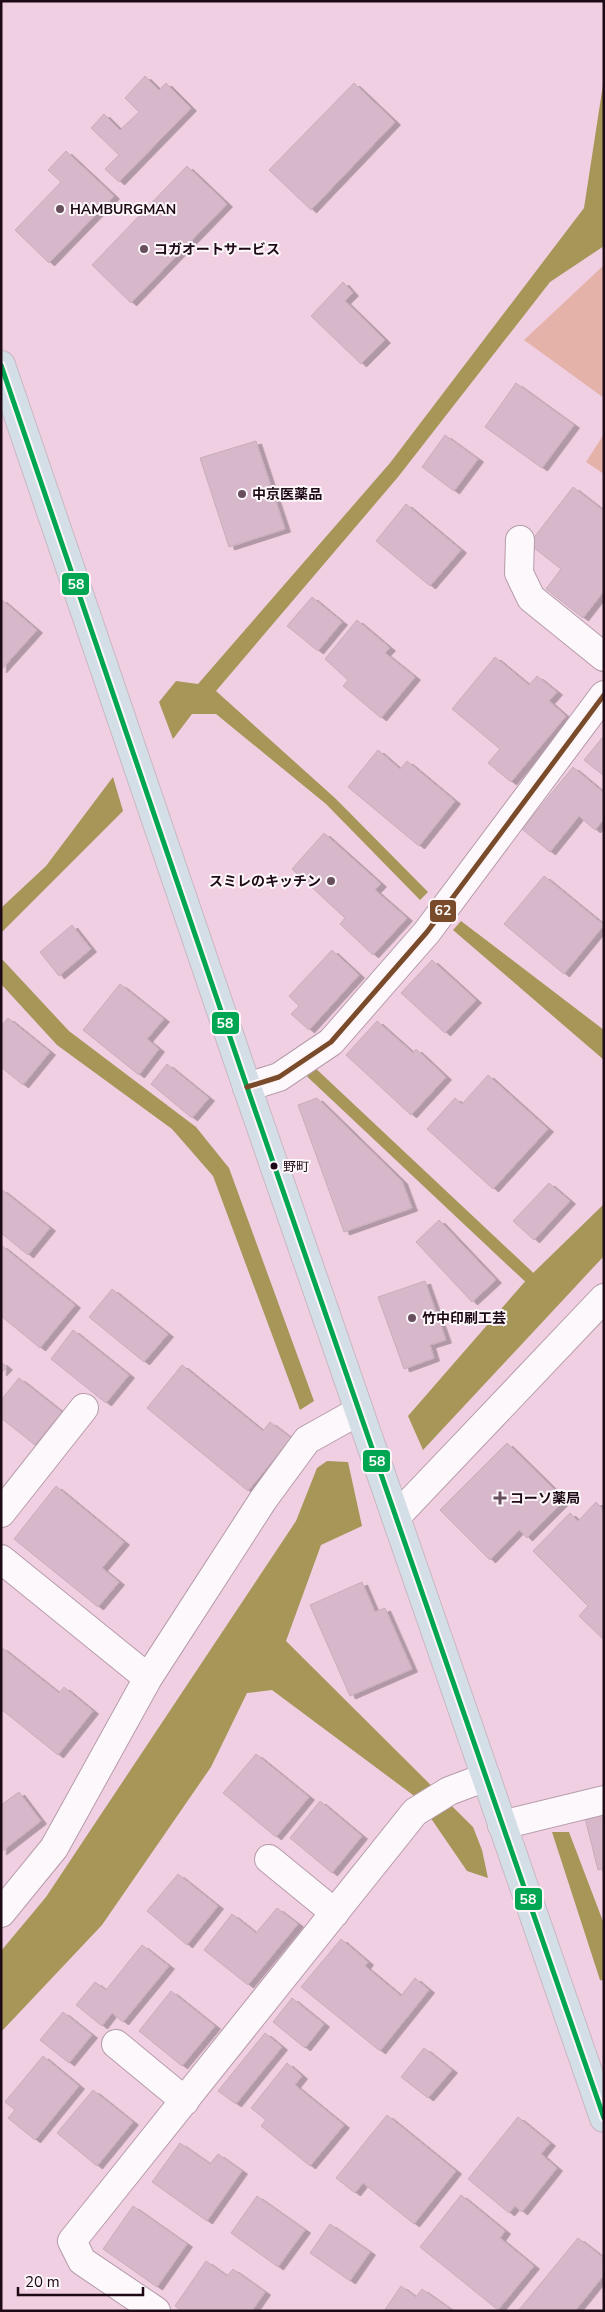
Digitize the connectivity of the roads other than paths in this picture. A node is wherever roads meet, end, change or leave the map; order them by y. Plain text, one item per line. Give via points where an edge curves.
1 (1, 365) edge
2 (520, 540) dead end
3 (604, 657) edge
4 (604, 695) edge
5 (247, 1087) junction
6 (604, 1298) edge
7 (84, 1408) dead end
8 (359, 1412) junction
9 (1, 1513) edge
10 (396, 1516) junction
11 (1, 1559) edge
12 (148, 1678) junction
13 (486, 1777) junction
14 (604, 1800) edge
15 (502, 1825) junction
16 (269, 1859) dead end
17 (1, 1913) edge
18 (334, 1913) junction
19 (116, 2044) dead end
20 (185, 2101) junction
21 (604, 2118) edge
22 (156, 2311) edge

1 - 5 highway
2 - 3 street via 519,573 531,598
4 - 5 street via 426,932 331,1042 278,1077
5 - 8 highway
6 - 10 street
7 - 9 street
8 - 10 highway
8 - 12 street via 306,1440 262,1500
10 - 13 highway
11 - 12 street
12 - 17 street via 54,1848
13 - 15 highway
13 - 18 street via 449,1791 415,1812
14 - 15 street
15 - 21 highway
16 - 18 street
18 - 20 street
19 - 20 street
20 - 22 street via 72,2241 82,2260

